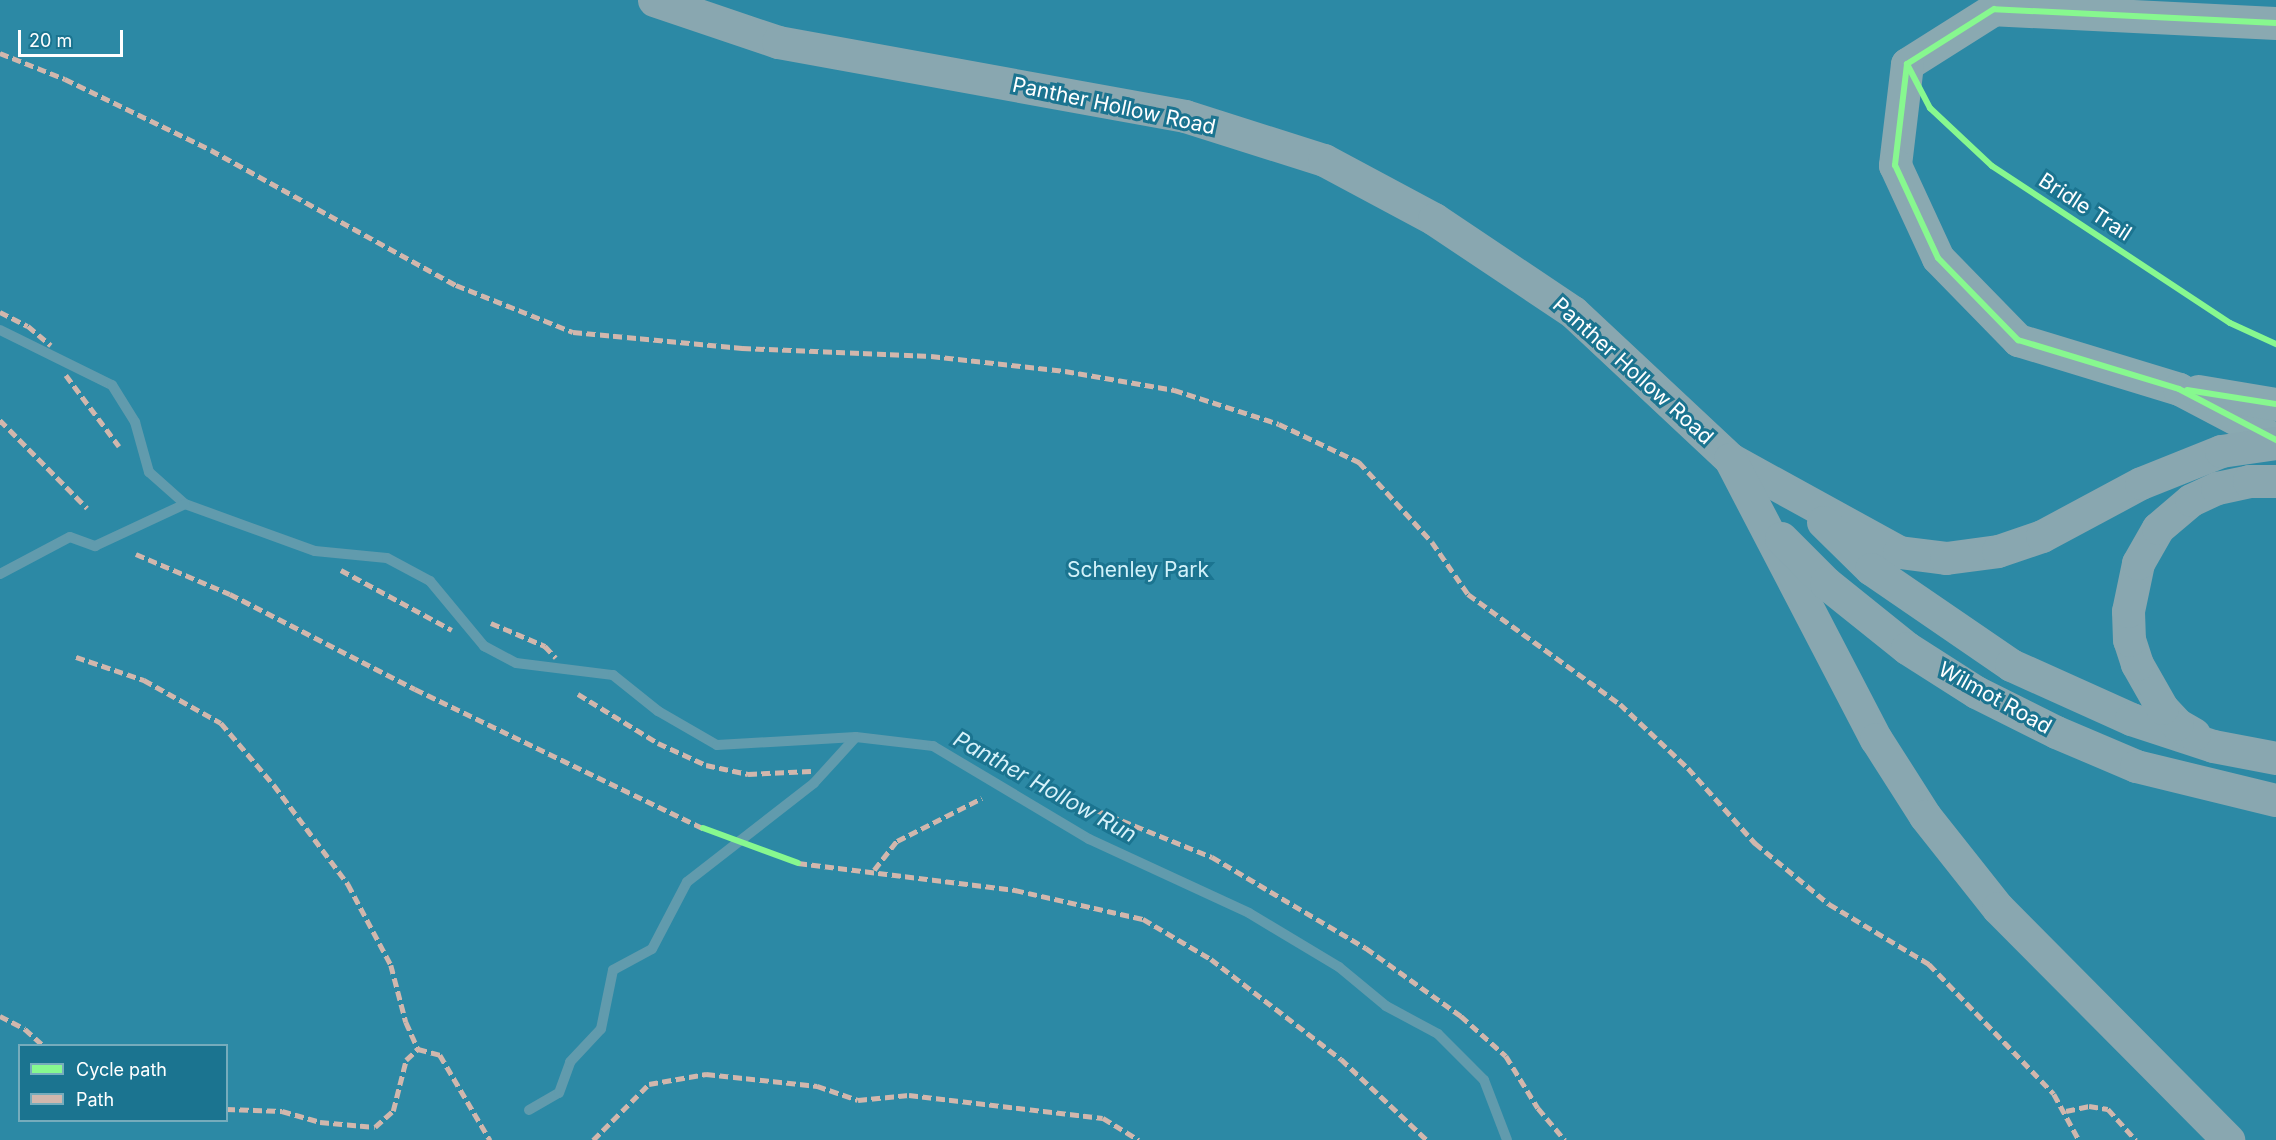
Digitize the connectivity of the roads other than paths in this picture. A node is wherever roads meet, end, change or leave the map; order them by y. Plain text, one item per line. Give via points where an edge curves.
1 (654, 0) edge
2 (2276, 23) edge
3 (2179, 389) junction
4 (2276, 404) edge
5 (2276, 442) edge
6 (1730, 459) junction
7 (2276, 481) edge
8 (1798, 497) junction
9 (1758, 516) junction
10 (2213, 746) junction
11 (2276, 758) edge
12 (2276, 800) edge
13 (2228, 1140) edge

1 - 6 main road, Panther Hollow Road via 778,42 1185,116 1324,160 1434,219 1573,312
2 - 3 street via 1994,9 1907,64 1895,165 1938,258 2018,340
3 - 4 street
3 - 5 street
5 - 8 main road via 2221,451 2141,483 2042,536 1998,551 1946,558 1899,552
6 - 8 main road, Panther Hollow Road
6 - 9 main road, Panther Hollow Road
7 - 10 main road via 2249,481 2217,488 2191,500 2158,528 2131,583 2129,640 2147,685 2177,724
8 - 10 main road, Wilmot Road via 1871,569 2011,664 2131,719
9 - 12 main road, Wilmot Road via 1826,584 1907,648 1976,692 2136,766
9 - 13 main road, Panther Hollow Road via 1876,739 1924,816 1998,908 2078,993
10 - 11 main road, Wilmot Road

